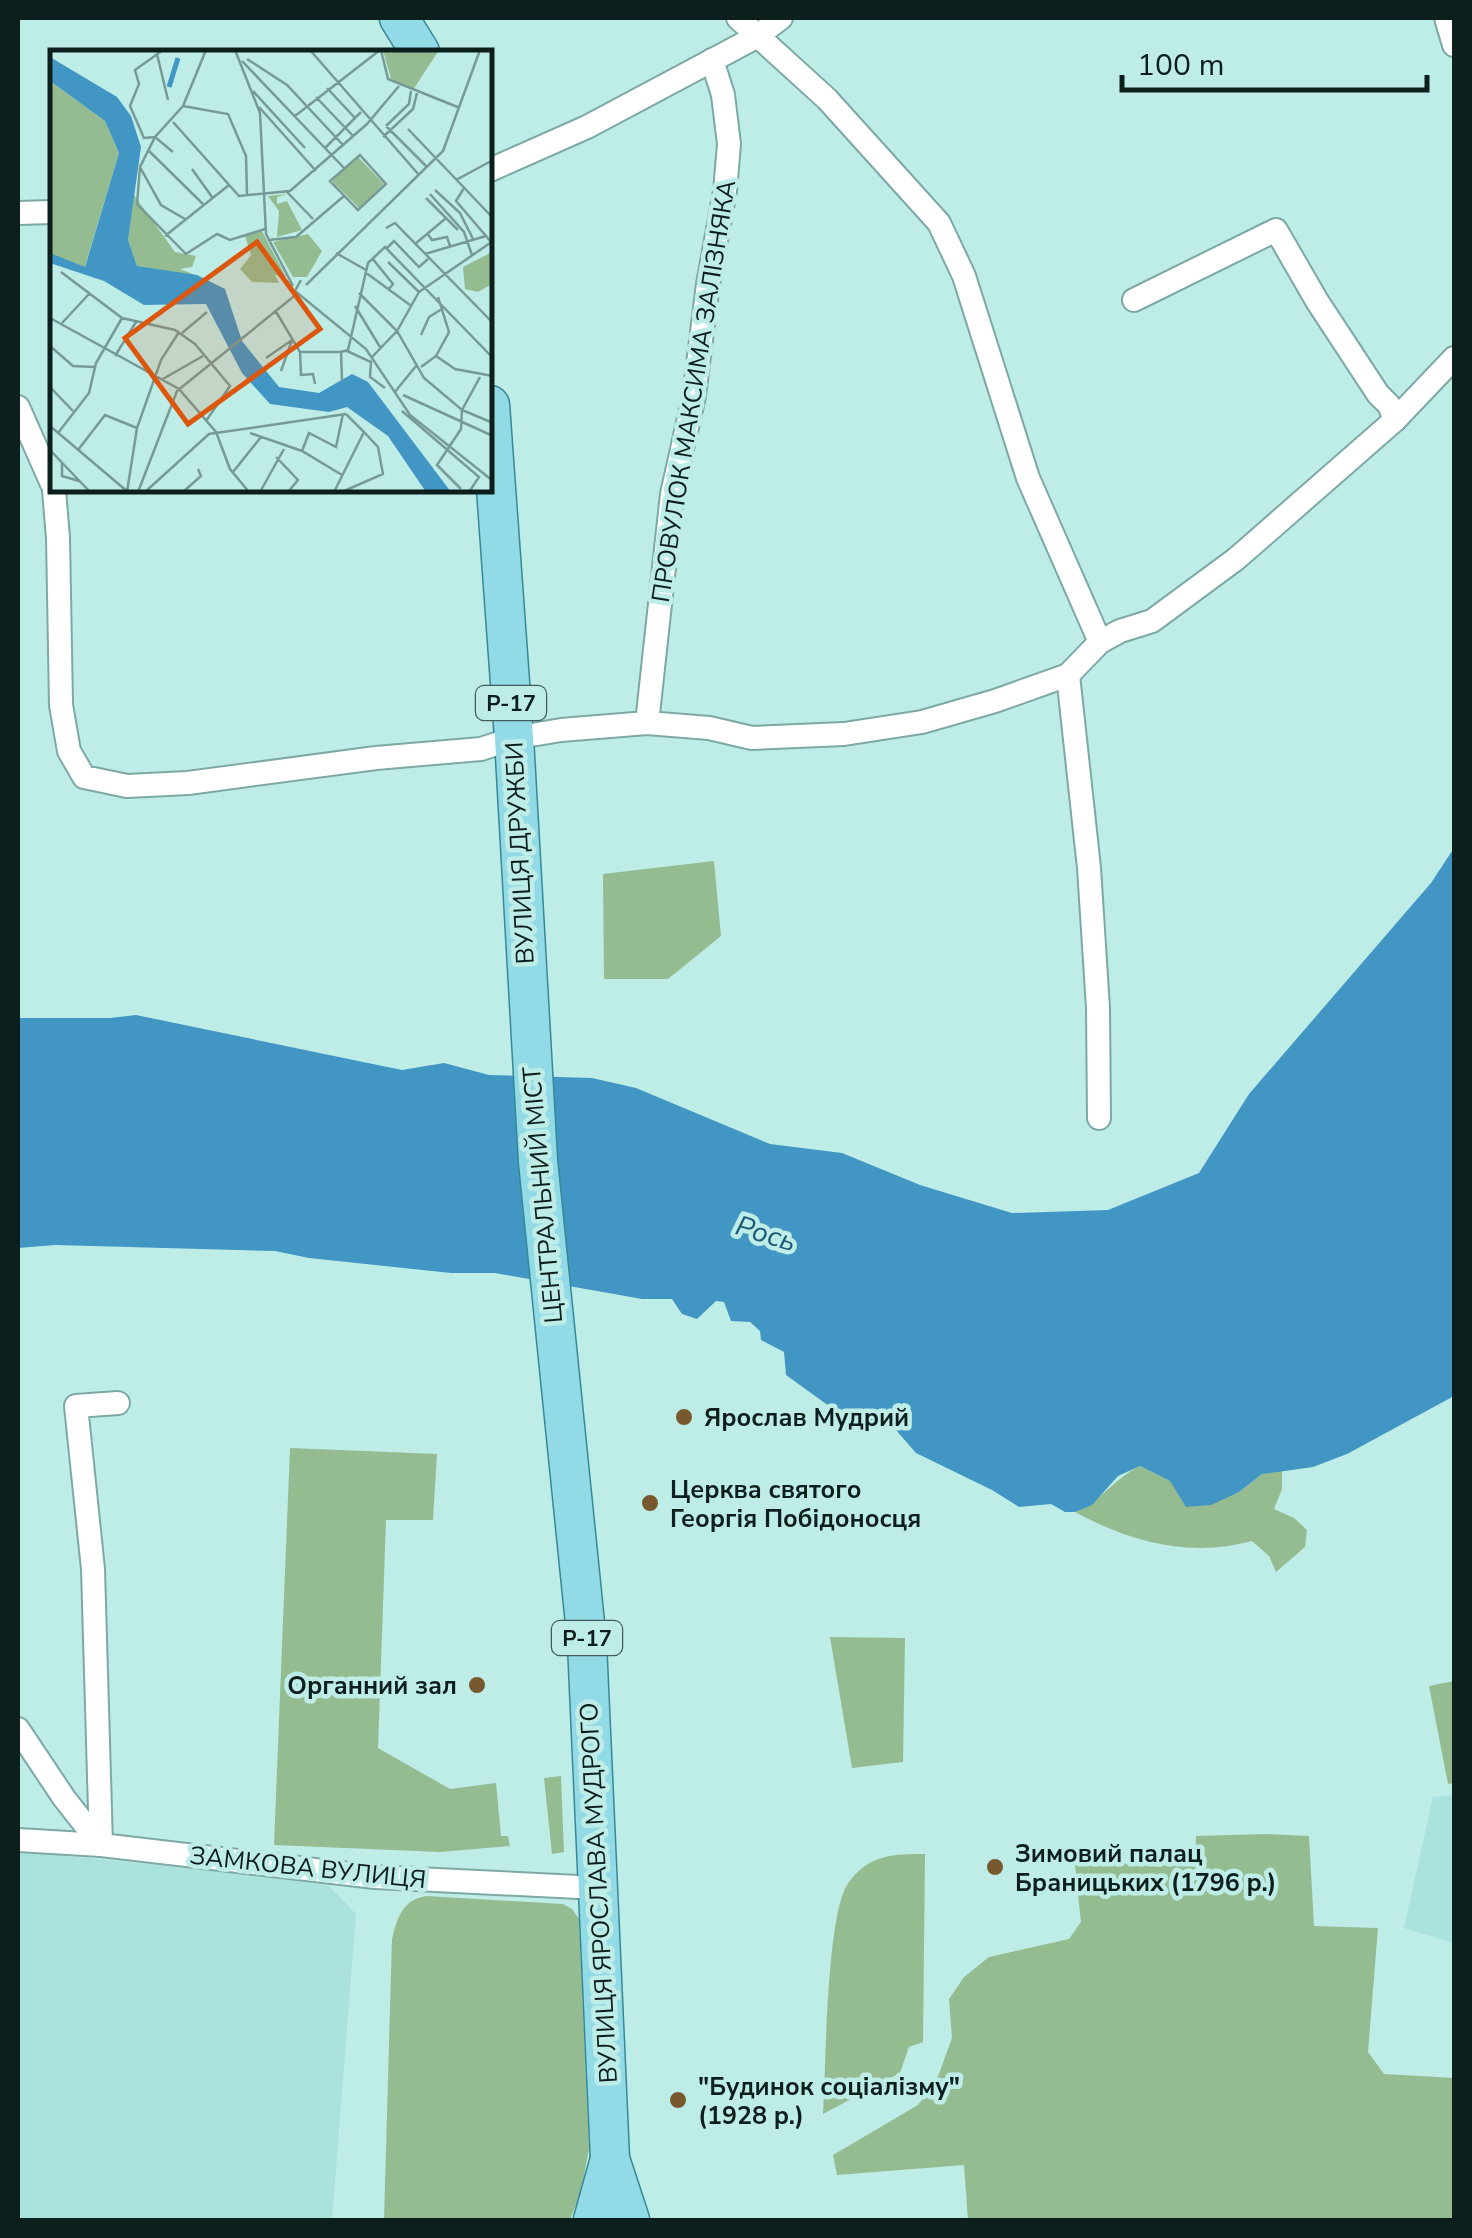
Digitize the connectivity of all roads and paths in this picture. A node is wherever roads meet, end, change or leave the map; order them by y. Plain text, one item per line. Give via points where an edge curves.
1 (399, 18) edge
2 (738, 18) edge
3 (781, 18) edge
4 (1446, 18) edge
5 (756, 37) junction
6 (1454, 44) edge
7 (419, 50) edge
8 (712, 60) junction
9 (492, 169) edge
10 (50, 212) edge
11 (18, 214) edge
12 (1134, 300) dead end
13 (1454, 358) edge
14 (18, 407) edge
15 (1395, 420) junction
16 (492, 433) edge
17 (50, 480) edge
18 (53, 492) edge
19 (1100, 642) junction
20 (1068, 675) junction
21 (647, 723) junction
22 (514, 738) junction
23 (526, 1001) joint
24 (1098, 1118) dead end
25 (560, 1388) joint
26 (118, 1403) dead end
27 (18, 1729) edge
28 (18, 1840) edge
29 (102, 1845) junction
30 (599, 1888) junction
31 (610, 2160) junction
32 (593, 2220) edge
33 (630, 2220) edge

1 - 7 main road
2 - 5 street
3 - 5 street
4 - 6 street
5 - 8 street
5 - 19 street via 827,99 939,223 964,276 1028,478
8 - 9 street
8 - 21 street, ПРОВУЛОК МАКСИМА ЗАЛІЗНЯКА via 729,144 725,192 672,494
10 - 11 street
12 - 15 street via 1276,230
13 - 15 street
14 - 17 street
15 - 19 street via 1236,558 1152,621
16 - 22 main road, ВУЛИЦЯ ДРУЖБИ / Р-17
18 - 22 street via 61,705 69,751 84,777 127,786 188,783 481,749
19 - 20 street
20 - 21 street via 922,722 844,734 752,738
20 - 24 street via 1089,868
21 - 22 street
22 - 23 main road, ВУЛИЦЯ ДРУЖБИ / Р-17
23 - 25 main road, ЦЕНТРАЛЬНИЙ МІСТ / Р-17
25 - 30 main road, ВУЛИЦЯ ЯРОСЛАВА МУДРОГО / Р-17 via 587,1643
26 - 29 street via 76,1406 93,1569
27 - 29 street
28 - 29 street, ЗАМКОВА ВУЛИЦЯ
29 - 30 street, ЗАМКОВА ВУЛИЦЯ via 375,1877
30 - 31 main road, ВУЛИЦЯ ЯРОСЛАВА МУДРОГО / Р-17
31 - 32 main road, ВУЛИЦЯ ЯРОСЛАВА МУДРОГО / Р-17
31 - 33 main road, ВУЛИЦЯ ЯРОСЛАВА МУДРОГО / Р-17

